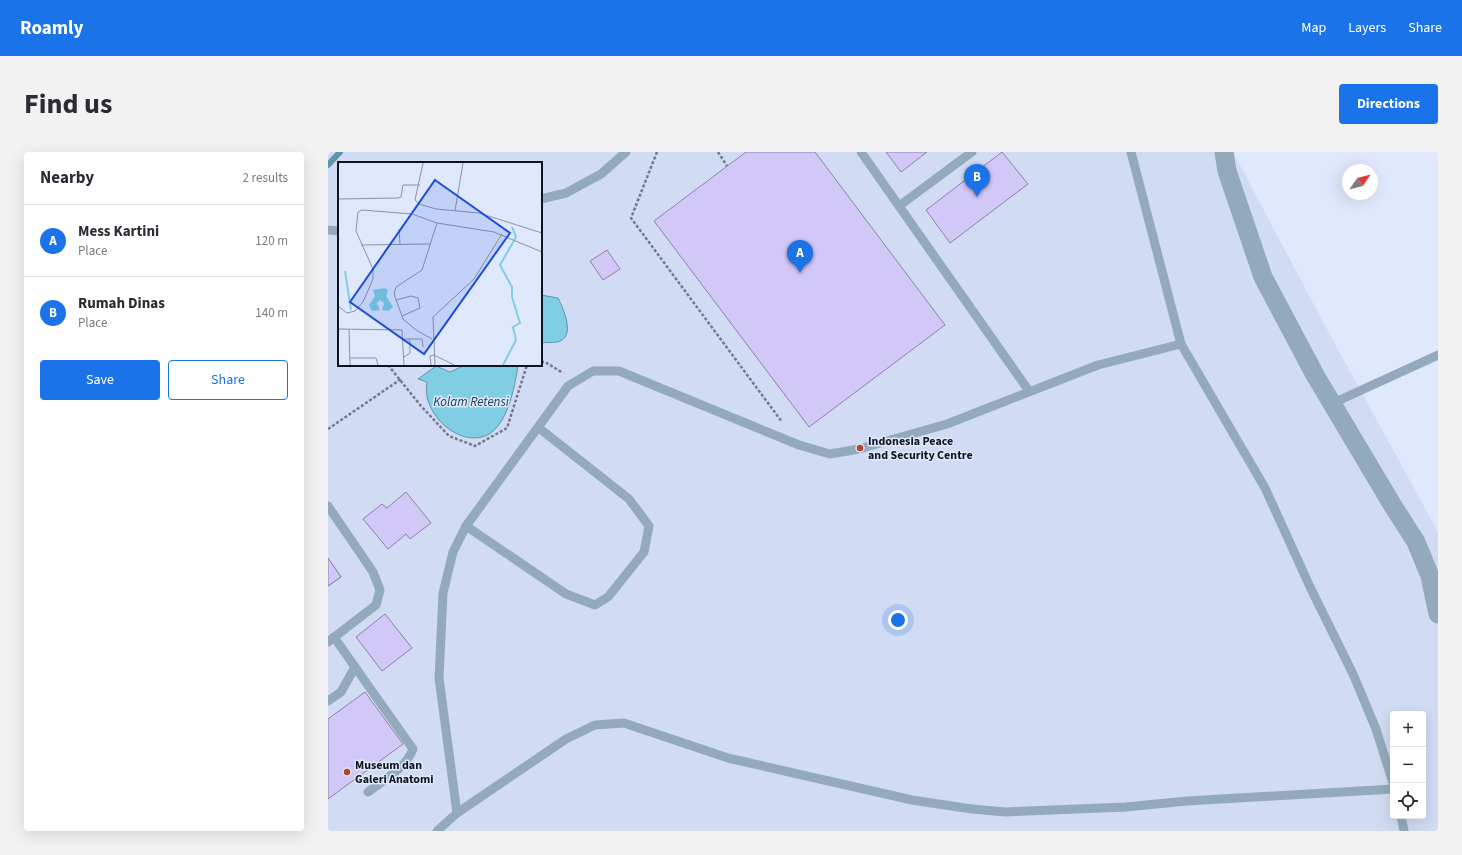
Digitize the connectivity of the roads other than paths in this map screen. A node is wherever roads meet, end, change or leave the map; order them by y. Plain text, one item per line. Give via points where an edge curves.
1 (626, 152) edge
2 (861, 152) edge
3 (972, 152) edge
4 (1131, 152) edge
5 (1224, 152) edge
6 (542, 199) edge
7 (899, 206) junction
8 (328, 230) edge
9 (338, 231) edge
10 (1181, 344) junction
11 (1438, 355) edge
12 (1029, 391) junction
13 (1332, 404) junction
14 (539, 428) junction
15 (328, 506) edge
16 (466, 526) junction
17 (1438, 614) edge
18 (331, 639) edge
19 (355, 667) junction
20 (328, 701) edge
21 (1390, 773) edge
22 (1390, 789) edge
23 (368, 792) dead end
24 (457, 813) junction
25 (1402, 819) edge
26 (437, 831) edge
27 (1404, 831) edge

1 - 6 lane via 601,174 566,193
2 - 7 lane
3 - 7 lane
4 - 10 lane
5 - 13 street via 1227,170 1263,277
7 - 12 lane
8 - 9 lane
10 - 12 lane via 1098,365
10 - 21 lane via 1265,488 1353,674 1376,729
11 - 13 lane
12 - 14 lane via 948,424 859,449 830,454 799,445 619,371 594,370 568,386
13 - 17 street via 1416,542 1430,576
14 - 16 lane
14 - 16 lane via 629,499 649,526 644,552 608,597 596,604 566,594
15 - 18 lane via 373,572 380,590 376,605
16 - 24 lane via 453,552 443,593 440,678
18 - 19 lane
19 - 20 lane via 340,692
19 - 23 lane via 413,749 410,758 404,764
22 - 24 lane via 1126,807 1005,812 979,810 912,800 728,758 624,723 595,725 566,739
24 - 26 lane
25 - 27 lane

